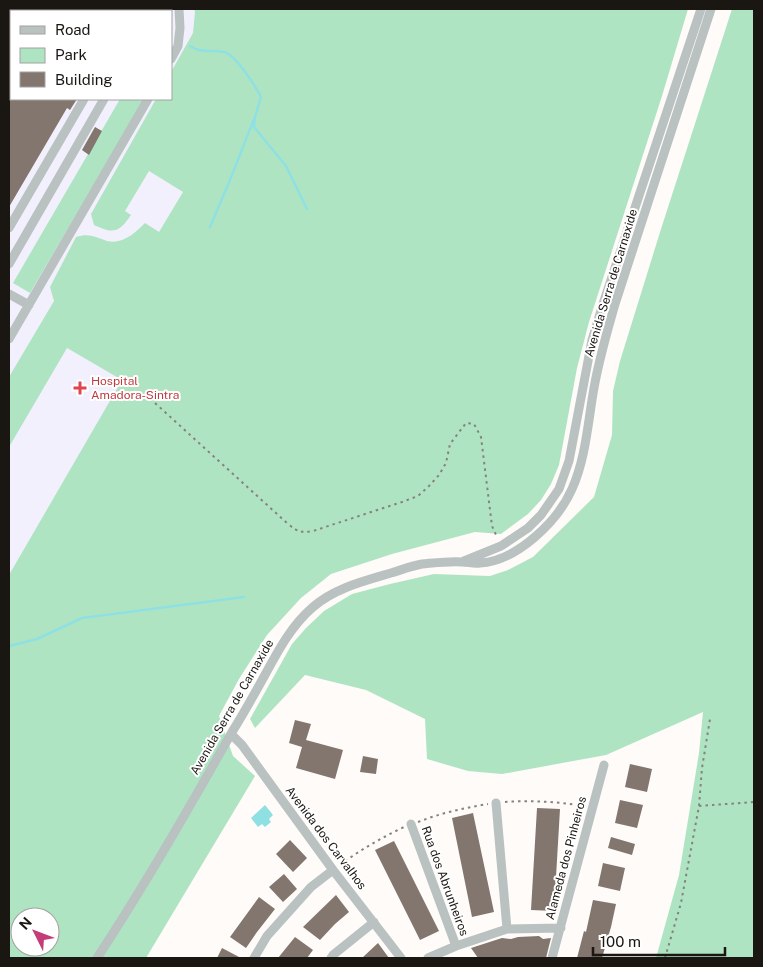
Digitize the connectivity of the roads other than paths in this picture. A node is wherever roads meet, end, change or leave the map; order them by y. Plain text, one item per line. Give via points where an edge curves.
1 (177, 9) edge
2 (700, 9) edge
3 (711, 9) edge
4 (172, 57) edge
5 (83, 100) edge
6 (103, 100) edge
7 (147, 100) edge
8 (70, 122) junction
9 (86, 131) junction
10 (9, 228) edge
11 (9, 264) edge
12 (9, 294) edge
13 (29, 305) junction
14 (12, 325) edge
15 (9, 339) edge
16 (461, 561) junction
17 (232, 734) junction
18 (604, 765) dead end
19 (496, 803) road end
20 (412, 824) road end
21 (333, 870) junction
22 (374, 922) junction
23 (560, 928) junction
24 (507, 929) junction
25 (456, 946) junction
26 (98, 958) edge
27 (254, 958) edge
28 (331, 958) edge
29 (401, 958) edge
30 (428, 958) edge
31 (552, 958) edge

1 - 4 street via 180,28 178,46
2 - 16 street, Avenida Serra de Carnaxide via 592,340 572,450 559,489 528,528 501,546
3 - 16 street, Avenida Serra de Carnaxide via 604,342 581,463 572,490 552,521 522,547 492,562
5 - 8 street
6 - 9 street
7 - 13 street
8 - 9 street
8 - 10 street
9 - 11 street
12 - 13 street
13 - 14 street
14 - 15 street
16 - 17 street, Avenida Serra de Carnaxide via 420,565 351,585 312,607 284,641
17 - 21 street, Avenida dos Carvalhos
17 - 26 street, Avenida Serra de Carnaxide
18 - 23 street, Alameda dos Pinheiros
19 - 24 street
20 - 25 street, Rua dos Abrunheiros
21 - 22 street, Avenida dos Carvalhos
21 - 27 street via 311,887 273,929
22 - 28 street
22 - 29 street, Avenida dos Carvalhos
23 - 24 street
23 - 31 street, Alameda dos Pinheiros
24 - 25 street
25 - 30 street

